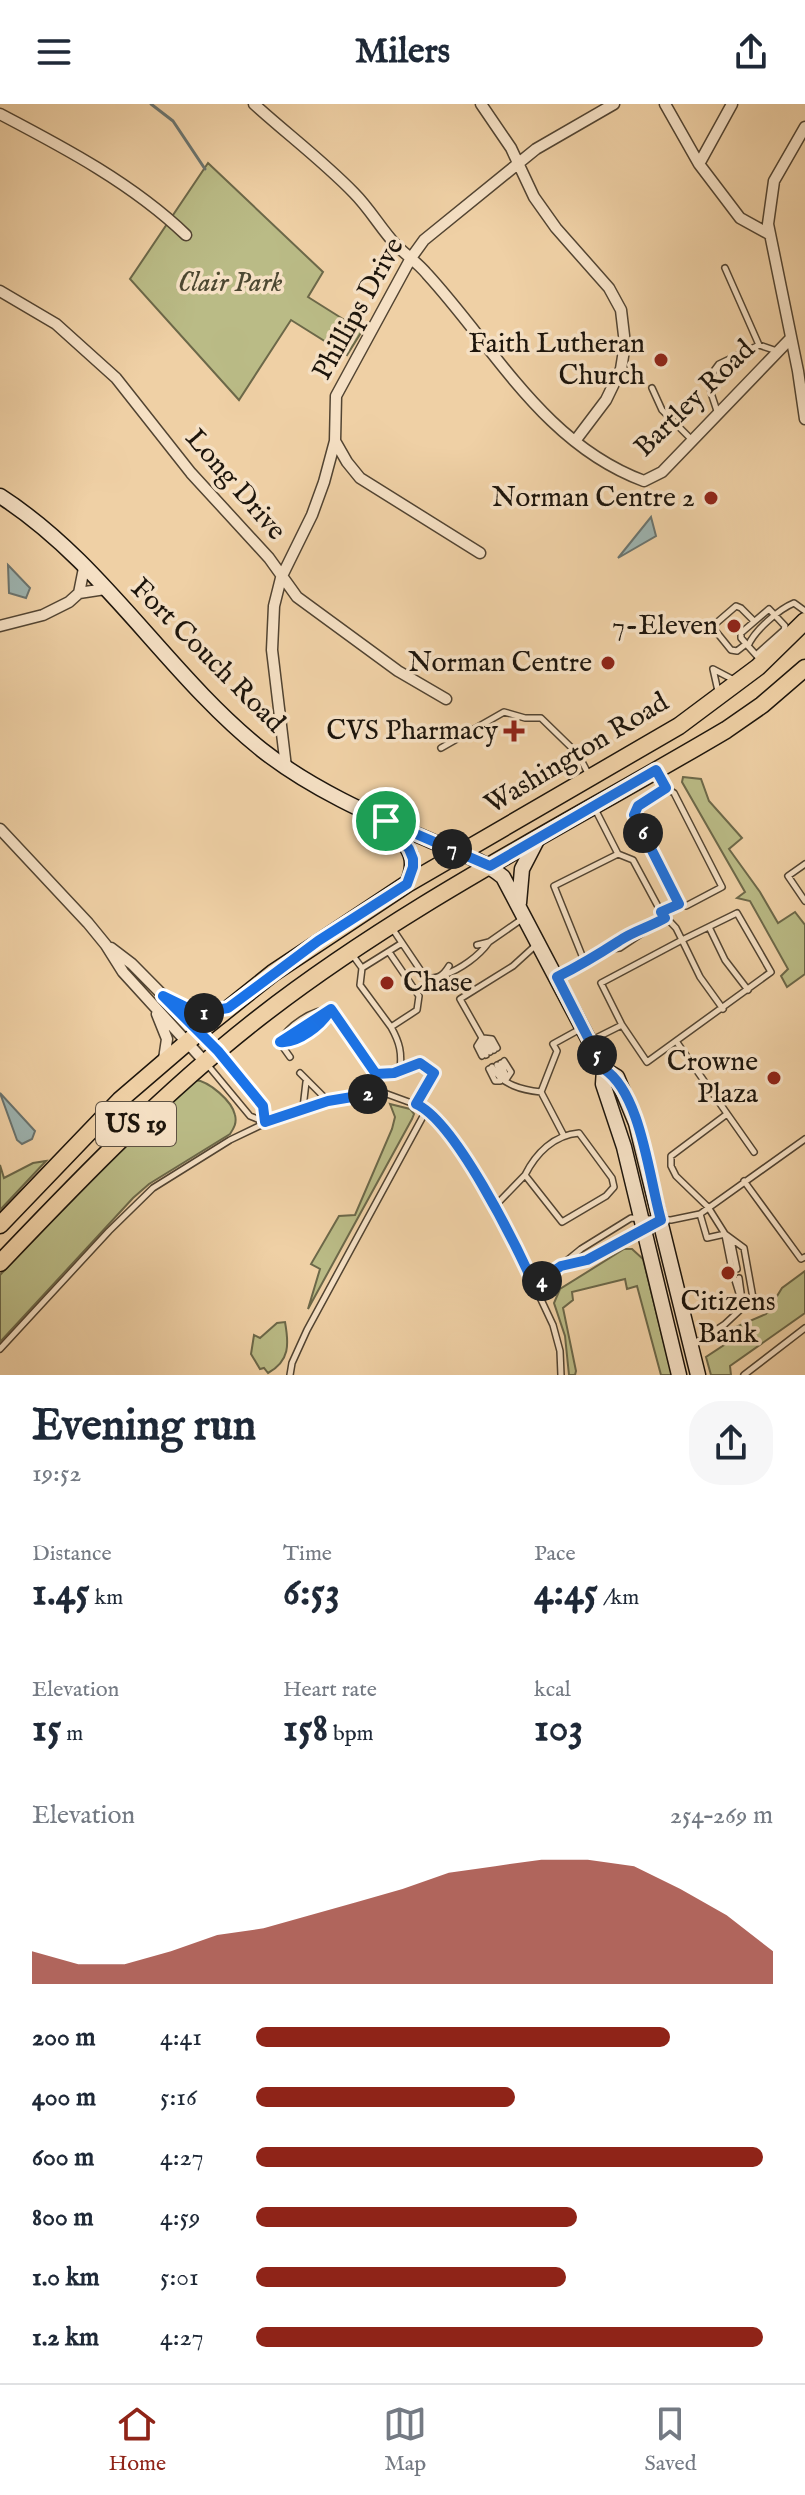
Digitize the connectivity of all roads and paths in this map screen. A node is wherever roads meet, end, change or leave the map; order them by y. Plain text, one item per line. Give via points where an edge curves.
1 (254, 104) edge
2 (481, 104) edge
3 (614, 104) edge
4 (665, 104) edge
5 (732, 104) edge
6 (0, 114) edge
7 (805, 127) edge
8 (518, 164) junction
9 (699, 164) junction
10 (769, 234) junction
11 (186, 235) dead end
12 (411, 258) junction
13 (725, 268) dead end
14 (0, 291) edge
15 (791, 338) junction
16 (759, 345) junction
17 (778, 351) junction
18 (652, 388) dead end
19 (718, 414) junction
20 (805, 419) edge
21 (335, 441) junction
22 (575, 441) junction
23 (692, 441) junction
24 (0, 496) edge
25 (480, 553) dead end
26 (84, 568) junction
27 (281, 578) junction
28 (105, 589) junction
29 (79, 593) junction
30 (805, 611) edge
31 (776, 615) junction
32 (754, 621) junction
33 (805, 621) edge
34 (0, 626) edge
35 (747, 645) junction
36 (759, 659) junction
37 (805, 668) edge
38 (738, 683) junction
39 (719, 697) junction
40 (446, 699) dead end
41 (441, 748) dead end
42 (286, 767) junction
43 (656, 770) junction
44 (590, 777) junction
45 (666, 788) junction
46 (593, 806) junction
47 (386, 821) junction
48 (0, 829) edge
49 (537, 840) junction
50 (462, 853) junction
51 (618, 854) junction
52 (805, 864) edge
53 (490, 866) junction
54 (407, 884) junction
55 (805, 901) edge
56 (679, 904) junction
57 (522, 910) junction
58 (663, 915) junction
59 (391, 927) junction
60 (709, 927) junction
61 (682, 940) junction
62 (489, 942) junction
63 (539, 942) junction
64 (402, 943) junction
65 (106, 945) junction
66 (477, 945) dead end
67 (351, 952) junction
68 (389, 952) junction
69 (585, 963) junction
70 (449, 966) dead end
71 (362, 968) junction
72 (443, 975) junction
73 (557, 977) junction
74 (748, 991) junction
75 (163, 996) junction
76 (150, 1001) junction
77 (228, 1008) junction
78 (723, 1009) junction
79 (622, 1025) junction
80 (391, 1027) junction
81 (586, 1034) junction
82 (193, 1037) junction
83 (482, 1038) junction
84 (676, 1041) junction
85 (218, 1051) junction
86 (290, 1057) dead end
87 (163, 1062) junction
88 (205, 1062) junction
89 (604, 1069) junction
90 (400, 1071) junction
91 (300, 1073) dead end
92 (376, 1074) junction
93 (306, 1081) junction
94 (505, 1081) junction
95 (541, 1092) junction
96 (370, 1094) junction
97 (328, 1101) junction
98 (416, 1104) junction
99 (303, 1108) junction
100 (427, 1109) junction
101 (727, 1114) junction
102 (265, 1122) junction
103 (563, 1134) junction
104 (805, 1139) edge
105 (754, 1152) dead end
106 (525, 1175) junction
107 (744, 1181) junction
108 (494, 1207) junction
109 (708, 1207) junction
110 (700, 1214) junction
111 (661, 1220) junction
112 (642, 1223) junction
113 (0, 1225) edge
114 (725, 1234) junction
115 (731, 1240) junction
116 (805, 1257) edge
117 (0, 1263) edge
118 (561, 1266) junction
119 (737, 1279) dead end
120 (534, 1285) junction
121 (743, 1308) junction
122 (805, 1328) edge
123 (691, 1347) junction
124 (0, 1349) edge
125 (290, 1375) edge
126 (561, 1375) edge
127 (679, 1375) edge
128 (698, 1375) edge
129 (744, 1375) edge

1 - 12 street, Bartley Road via 355,193
2 - 8 street
3 - 8 street, Phillips Drive
4 - 9 street
5 - 9 street
6 - 11 street via 91,164
7 - 10 street via 774,181
8 - 12 street, Phillips Drive via 424,240
8 - 22 street via 534,197 621,310 621,369 606,400
9 - 10 street via 740,218
10 - 15 street
12 - 21 street, Phillips Drive via 336,396
12 - 22 street, Bartley Road via 508,376
13 - 16 lane
14 - 27 street, Long Drive via 56,324 116,378
15 - 17 street, Bartley Road
15 - 20 street
16 - 17 lane
16 - 19 lane via 719,364 710,376
17 - 19 street, Bartley Road
18 - 23 lane via 662,410
19 - 23 street, Bartley Road
21 - 25 street via 360,478
21 - 27 street, Phillips Drive via 312,515
22 - 23 street, Bartley Road via 622,473 644,481 662,472
24 - 26 street, Fort Couch Road
26 - 28 street, Fort Couch Road
26 - 29 street
27 - 40 street, Long Drive via 297,597 398,671
27 - 42 street, Phillips Drive via 272,650
28 - 29 street
28 - 42 street, Fort Couch Road via 231,723
29 - 34 street via 43,615
30 - 31 lane via 794,603
31 - 32 lane via 769,609
31 - 35 lane
31 - 36 lane via 784,630
32 - 35 lane via 741,633
32 - 35 lane via 736,606 714,625 731,650
33 - 36 main road, Washington Road / US 19
35 - 36 lane
36 - 38 main road, Washington Road / US 19
37 - 43 main road, Washington Road / US 19 via 726,730
38 - 39 main road, Washington Road / US 19
38 - 39 lane via 713,669
39 - 44 main road, Washington Road / US 19
41 - 44 lane via 504,712 541,718 578,754
42 - 47 street, Fort Couch Road
43 - 45 lane
43 - 46 main road, Washington Road / US 19
44 - 50 main road, Washington Road / US 19
45 - 56 lane via 638,806 634,815
45 - 56 lane via 674,793 722,887 686,906
46 - 49 main road, Washington Road / US 19
46 - 51 lane
47 - 50 street, Fort Couch Road
47 - 54 street via 413,859
48 - 65 street
49 - 53 main road, Washington Road / US 19
49 - 57 street via 522,869
50 - 53 street, Fort Couch Road
50 - 54 main road, Washington Road / US 19
51 - 58 lane via 633,860
51 - 69 lane via 554,886
52 - 55 lane via 788,876
53 - 57 street, Fort Couch Road via 503,877
53 - 59 main road, Washington Road / US 19
54 - 77 main road, Washington Road / US 19
56 - 58 lane
57 - 62 lane
57 - 63 street, Fort Couch Road
58 - 61 lane
58 - 69 lane
59 - 64 lane
59 - 67 main road, Washington Road / US 19
60 - 61 lane
60 - 74 lane
60 - 74 lane via 737,913 771,972
61 - 78 lane
61 - 79 lane via 601,983
62 - 66 lane
62 - 72 lane
63 - 73 street, Fort Couch Road
63 - 83 lane via 513,966 460,999
64 - 68 lane
64 - 72 lane via 425,977
65 - 75 street
65 - 76 street
67 - 71 lane
67 - 85 main road, Washington Road / US 19
68 - 71 lane
68 - 80 lane via 419,996 417,1010
69 - 73 lane
70 - 72 lane
71 - 80 lane via 360,985
73 - 81 street, Fort Couch Road
74 - 78 lane
75 - 77 street via 198,1013
75 - 82 street
76 - 82 street
76 - 87 street via 167,1039
77 - 82 main road, Washington Road / US 19
78 - 84 lane
79 - 81 lane
79 - 84 lane via 647,1062
80 - 90 lane via 402,1054
81 - 89 street, Fort Couch Road
81 - 95 lane via 553,1044 557,1051
82 - 85 street
82 - 87 main road, Washington Road / US 19
82 - 88 street
83 - 83 lane via 480,1045 490,1052 492,1039
84 - 101 lane
85 - 88 main road, Washington Road / US 19
85 - 102 lane via 263,1106
86 - 92 lane via 280,1042 331,1009
87 - 113 main road, Washington Road / US 19
88 - 102 lane via 250,1116
88 - 117 main road, Washington Road / US 19 via 132,1127
89 - 111 street, Fort Couch Road via 617,1077 629,1105
89 - 112 street, Fort Couch Road via 603,1084
90 - 92 lane
90 - 98 lane via 420,1063 434,1073
91 - 93 lane
92 - 96 lane
93 - 97 lane
93 - 99 lane
94 - 94 lane via 495,1081 497,1065 507,1074
94 - 95 lane
95 - 103 lane
96 - 97 lane
96 - 98 lane
97 - 99 lane
98 - 100 lane
99 - 102 lane
100 - 108 lane
100 - 125 lane via 307,1330
101 - 105 lane
101 - 109 lane via 671,1156 676,1176
102 - 124 lane via 141,1198
103 - 106 lane via 534,1157
103 - 106 lane via 579,1133 612,1178 614,1187 606,1196 562,1222
104 - 107 lane
106 - 108 lane
107 - 109 lane
107 - 116 lane via 801,1259
108 - 120 lane
109 - 110 lane
109 - 114 lane
110 - 111 lane
110 - 114 lane via 707,1238
111 - 112 lane
111 - 112 lane
111 - 123 street, Fort Couch Road
112 - 118 lane via 587,1260
112 - 118 lane via 621,1223
112 - 127 street, Fort Couch Road
114 - 115 lane
114 - 115 lane via 735,1269
115 - 121 lane via 744,1248 753,1298
118 - 120 lane
119 - 121 lane
120 - 126 lane via 557,1337
121 - 123 lane
122 - 129 lane
123 - 128 street, Fort Couch Road

